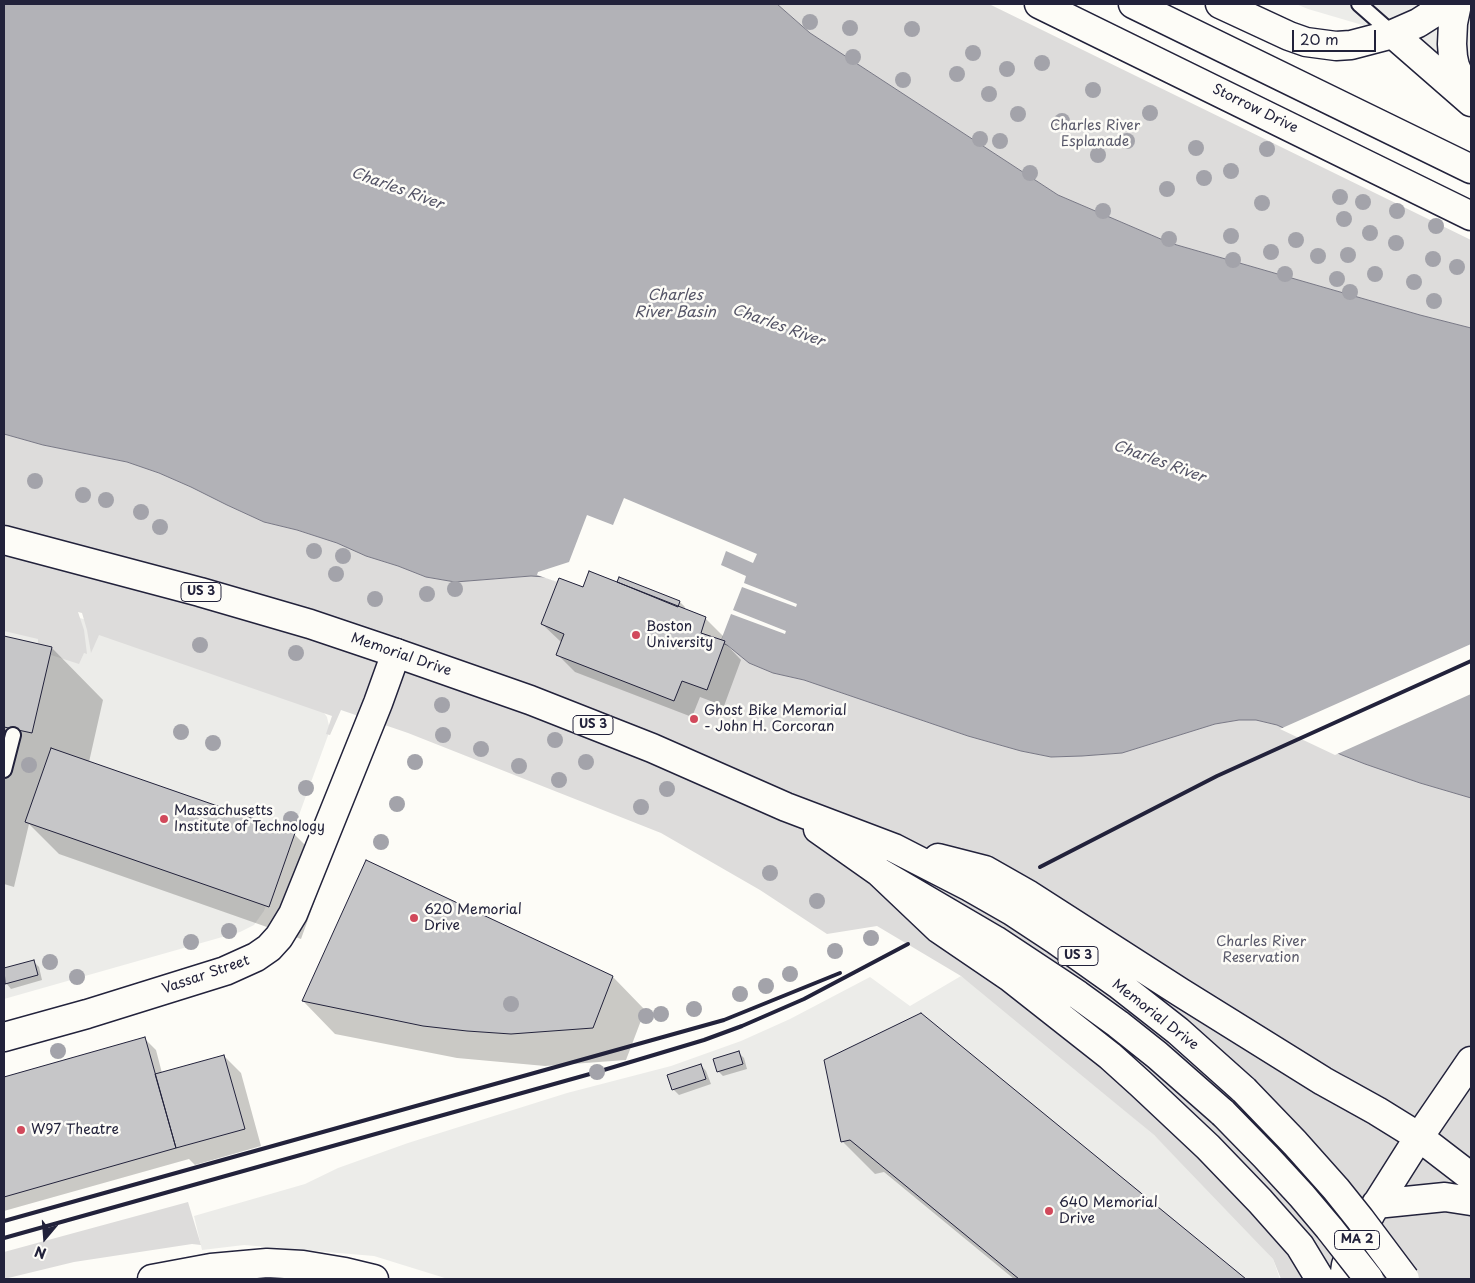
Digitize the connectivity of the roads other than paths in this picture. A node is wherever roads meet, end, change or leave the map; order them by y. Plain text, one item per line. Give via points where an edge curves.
1 (1039, 4) edge
2 (1133, 4) edge
3 (1220, 4) edge
4 (1359, 4) edge
5 (1448, 4) edge
6 (1457, 4) edge
7 (1393, 34) junction
8 (1471, 100) edge
9 (1471, 169) edge
10 (1471, 216) edge
11 (4, 540) edge
12 (396, 653) junction
13 (13, 735) dead end
14 (4, 770) edge
15 (786, 807) junction
16 (894, 848) junction
17 (879, 872) junction
18 (4, 1036) edge
19 (1471, 1061) edge
20 (1419, 1137) junction
21 (1471, 1176) edge
22 (1471, 1201) edge
23 (1376, 1204) junction
24 (152, 1279) edge
25 (374, 1279) edge
26 (1320, 1279) edge
27 (1344, 1279) edge
28 (1369, 1279) edge
29 (1405, 1279) edge

1 - 10 main road, Storrow Drive
2 - 9 main road
3 - 7 main road via 1289,36 1321,45 1352,45
4 - 7 lane
5 - 7 main road
6 - 8 main road via 1453,23 1453,57
7 - 8 main road
11 - 12 main road, Memorial Drive / US 3 via 200,592
12 - 15 main road, Memorial Drive / US 3 via 538,703 652,748
12 - 18 main road, Vassar Street via 302,894 287,926 269,948 225,971
13 - 14 lane
15 - 16 main road, Memorial Drive / US 3
15 - 17 main road, Memorial Drive / US 3
16 - 20 main road via 985,870
16 - 29 main road, Memorial Drive / US 3, bridge via 1012,911 1164,1020 1244,1090 1294,1143 1360,1218
17 - 26 main road via 939,929 1004,973 1147,1089 1279,1222 1300,1246
17 - 28 main road, Memorial Drive / US 3, bridge via 995,940 1078,994 1151,1049 1223,1113 1266,1157
19 - 20 main road, MA 2
20 - 21 main road
20 - 23 main road, MA 2
22 - 23 main road via 1445,1197
23 - 27 main road, MA 2 via 1351,1252
24 - 25 main road via 211,1268 267,1263 303,1265

